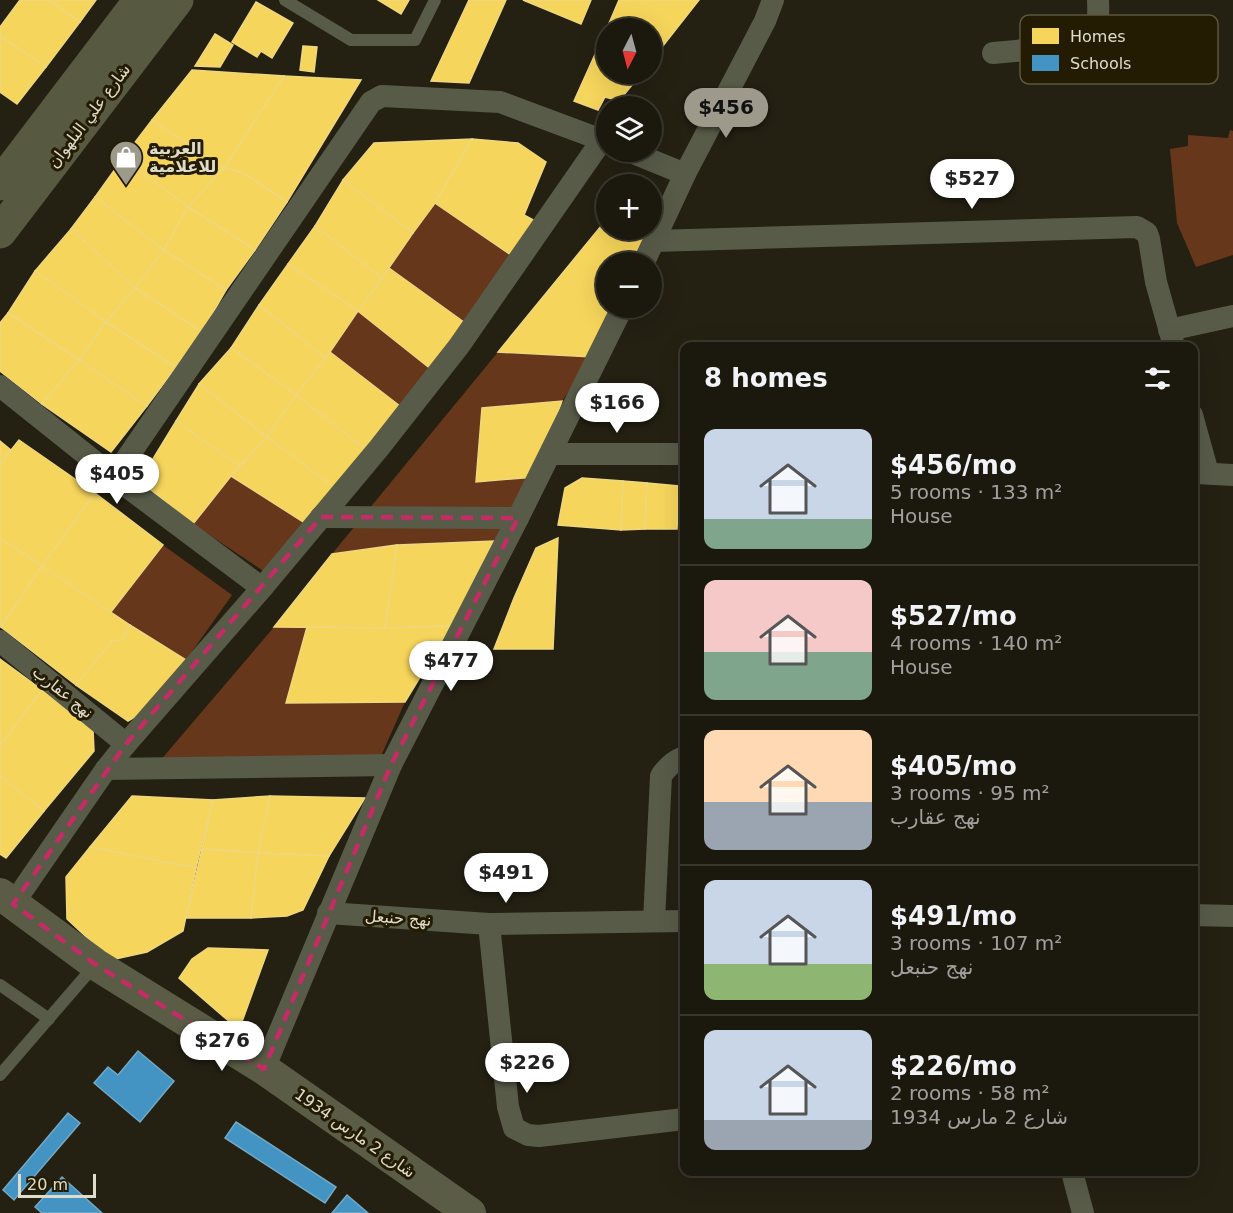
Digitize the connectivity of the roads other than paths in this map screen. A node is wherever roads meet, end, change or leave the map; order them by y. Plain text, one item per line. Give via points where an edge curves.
1 (140, 0) edge
2 (285, 0) edge
3 (435, 0) edge
4 (774, 0) edge
5 (1098, 0) edge
6 (170, 2) edge
7 (1097, 15) edge
8 (1020, 51) edge
9 (993, 53) dead end
10 (596, 138) edge
11 (596, 152) edge
12 (656, 162) edge
13 (685, 174) junction
14 (0, 184) edge
15 (0, 232) edge
16 (654, 241) junction
17 (649, 252) edge
18 (1233, 316) edge
19 (617, 318) edge
20 (1171, 338) edge
21 (0, 386) edge
22 (551, 454) junction
23 (680, 454) edge
24 (1200, 473) edge
25 (1233, 475) edge
26 (114, 477) junction
27 (321, 517) junction
28 (519, 518) junction
29 (262, 588) junction
30 (0, 640) edge
31 (126, 744) junction
32 (680, 758) edge
33 (390, 765) junction
34 (106, 769) junction
35 (6, 899) edge
36 (328, 913) junction
37 (1198, 915) edge
38 (1233, 916) edge
39 (654, 921) junction
40 (680, 921) edge
41 (489, 924) junction
42 (95, 964) junction
43 (0, 985) edge
44 (50, 1019) junction
45 (264, 1069) junction
46 (0, 1075) edge
47 (680, 1119) edge
48 (1073, 1176) edge
49 (470, 1213) edge
50 (1083, 1213) edge

1 - 14 main road, شارع علي البلهوان
2 - 3 lane via 351,40 415,40
4 - 13 street
5 - 7 street
6 - 15 main road, شارع علي البلهوان
8 - 9 street
10 - 26 street via 500,102 382,96 371,102
11 - 27 street via 459,346
12 - 13 street
13 - 16 street
16 - 17 street
16 - 20 street via 1137,227 1147,232
18 - 20 street
19 - 22 street
21 - 26 street
22 - 23 street
22 - 28 street
24 - 25 street
26 - 29 street
27 - 28 street
27 - 29 street
28 - 33 street
29 - 31 street
30 - 31 street, نهج عقارب
31 - 34 street
32 - 39 street via 661,776
33 - 34 street
33 - 36 street
34 - 35 street
35 - 42 street, شارع 2 مارس 1934
36 - 41 street, نهج حنبعل
36 - 45 street
37 - 38 street
39 - 40 street, نهج حنبعل
39 - 41 street, نهج حنبعل
41 - 47 street via 508,1107 514,1128 539,1136
42 - 44 lane
42 - 45 street, شارع 2 مارس 1934
43 - 44 lane
44 - 46 lane
45 - 49 street, شارع 2 مارس 1934
48 - 50 street

